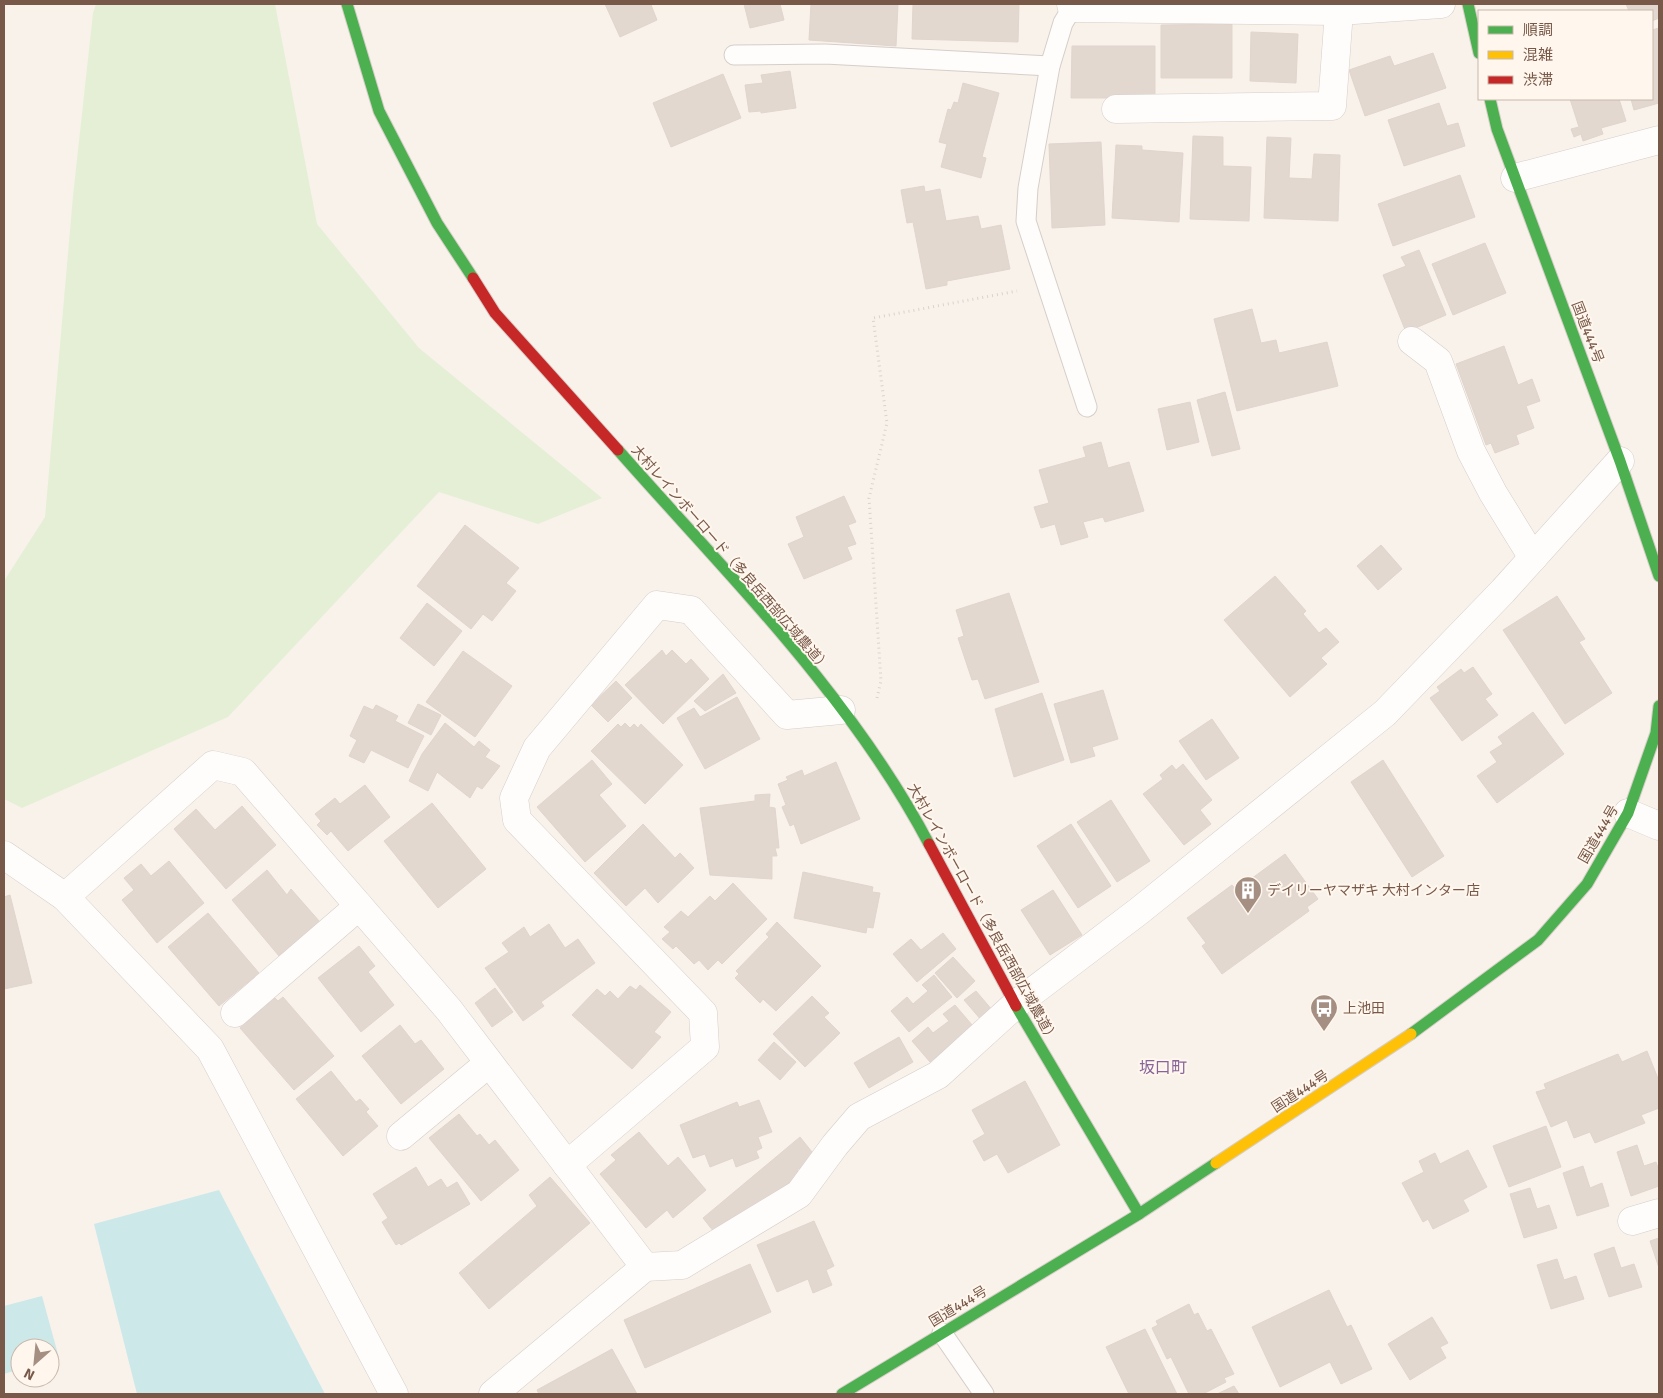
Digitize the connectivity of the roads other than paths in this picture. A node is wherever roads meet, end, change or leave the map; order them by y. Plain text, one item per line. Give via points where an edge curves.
1 (347, 4) edge
2 (1441, 4) edge
3 (1468, 4) edge
4 (1072, 6) edge
5 (1339, 10) junction
6 (1478, 49) edge
7 (734, 55) dead end
8 (1050, 66) junction
9 (1490, 100) edge
10 (1116, 109) dead end
11 (1659, 140) edge
12 (1515, 178) junction
13 (1412, 341) dead end
14 (1087, 406) dead end
15 (1620, 461) junction
16 (1533, 558) junction
17 (1659, 576) edge
18 (1659, 706) edge
19 (841, 710) junction
20 (1628, 813) junction
21 (1659, 826) edge
22 (4, 855) edge
23 (65, 897) junction
24 (359, 906) junction
25 (1015, 1005) junction
26 (235, 1014) dead end
27 (488, 1063) junction
28 (401, 1136) dead end
29 (567, 1165) junction
30 (1659, 1213) edge
31 (1139, 1214) junction
32 (1632, 1222) dead end
33 (645, 1267) junction
34 (942, 1334) junction
35 (394, 1394) edge
36 (493, 1394) edge
37 (842, 1394) edge
38 (984, 1394) edge

1 - 19 main road, 大村レインボーロード（多良岳西部広域農道） via 380,111 437,223 495,313 785,638
2 - 5 street
3 - 6 main road
4 - 5 street
4 - 8 lane via 1063,23
5 - 10 street via 1332,106
7 - 8 lane via 824,54
8 - 14 lane via 1028,188 1026,221
9 - 12 main road, 国道444号
11 - 12 street
12 - 15 main road, 国道444号
13 - 16 street via 1438,361 1471,451
15 - 16 street
15 - 17 main road, 国道444号
16 - 25 street via 1385,713 1139,911
18 - 20 main road, 国道444号 via 1656,733
19 - 25 main road, 大村レインボーロード（多良岳西部広域農道） via 865,740 924,834
19 - 29 street via 787,715 691,610 657,605 537,748 514,798 517,820 703,1013 705,1047
20 - 21 street
20 - 31 main road, 国道444号 via 1586,884 1538,940 1398,1044
22 - 23 street
23 - 24 street via 214,765 243,772
23 - 35 street via 210,1049
24 - 26 street
24 - 27 street via 449,1010
25 - 31 main road, 大村レインボーロード（多良岳西部広域農道）
25 - 33 street via 938,1075 859,1117 799,1194 682,1265
27 - 28 street
27 - 29 street
29 - 33 street
30 - 32 street
31 - 34 main road, 国道444号
33 - 36 street
34 - 37 main road, 国道444号
34 - 38 lane

